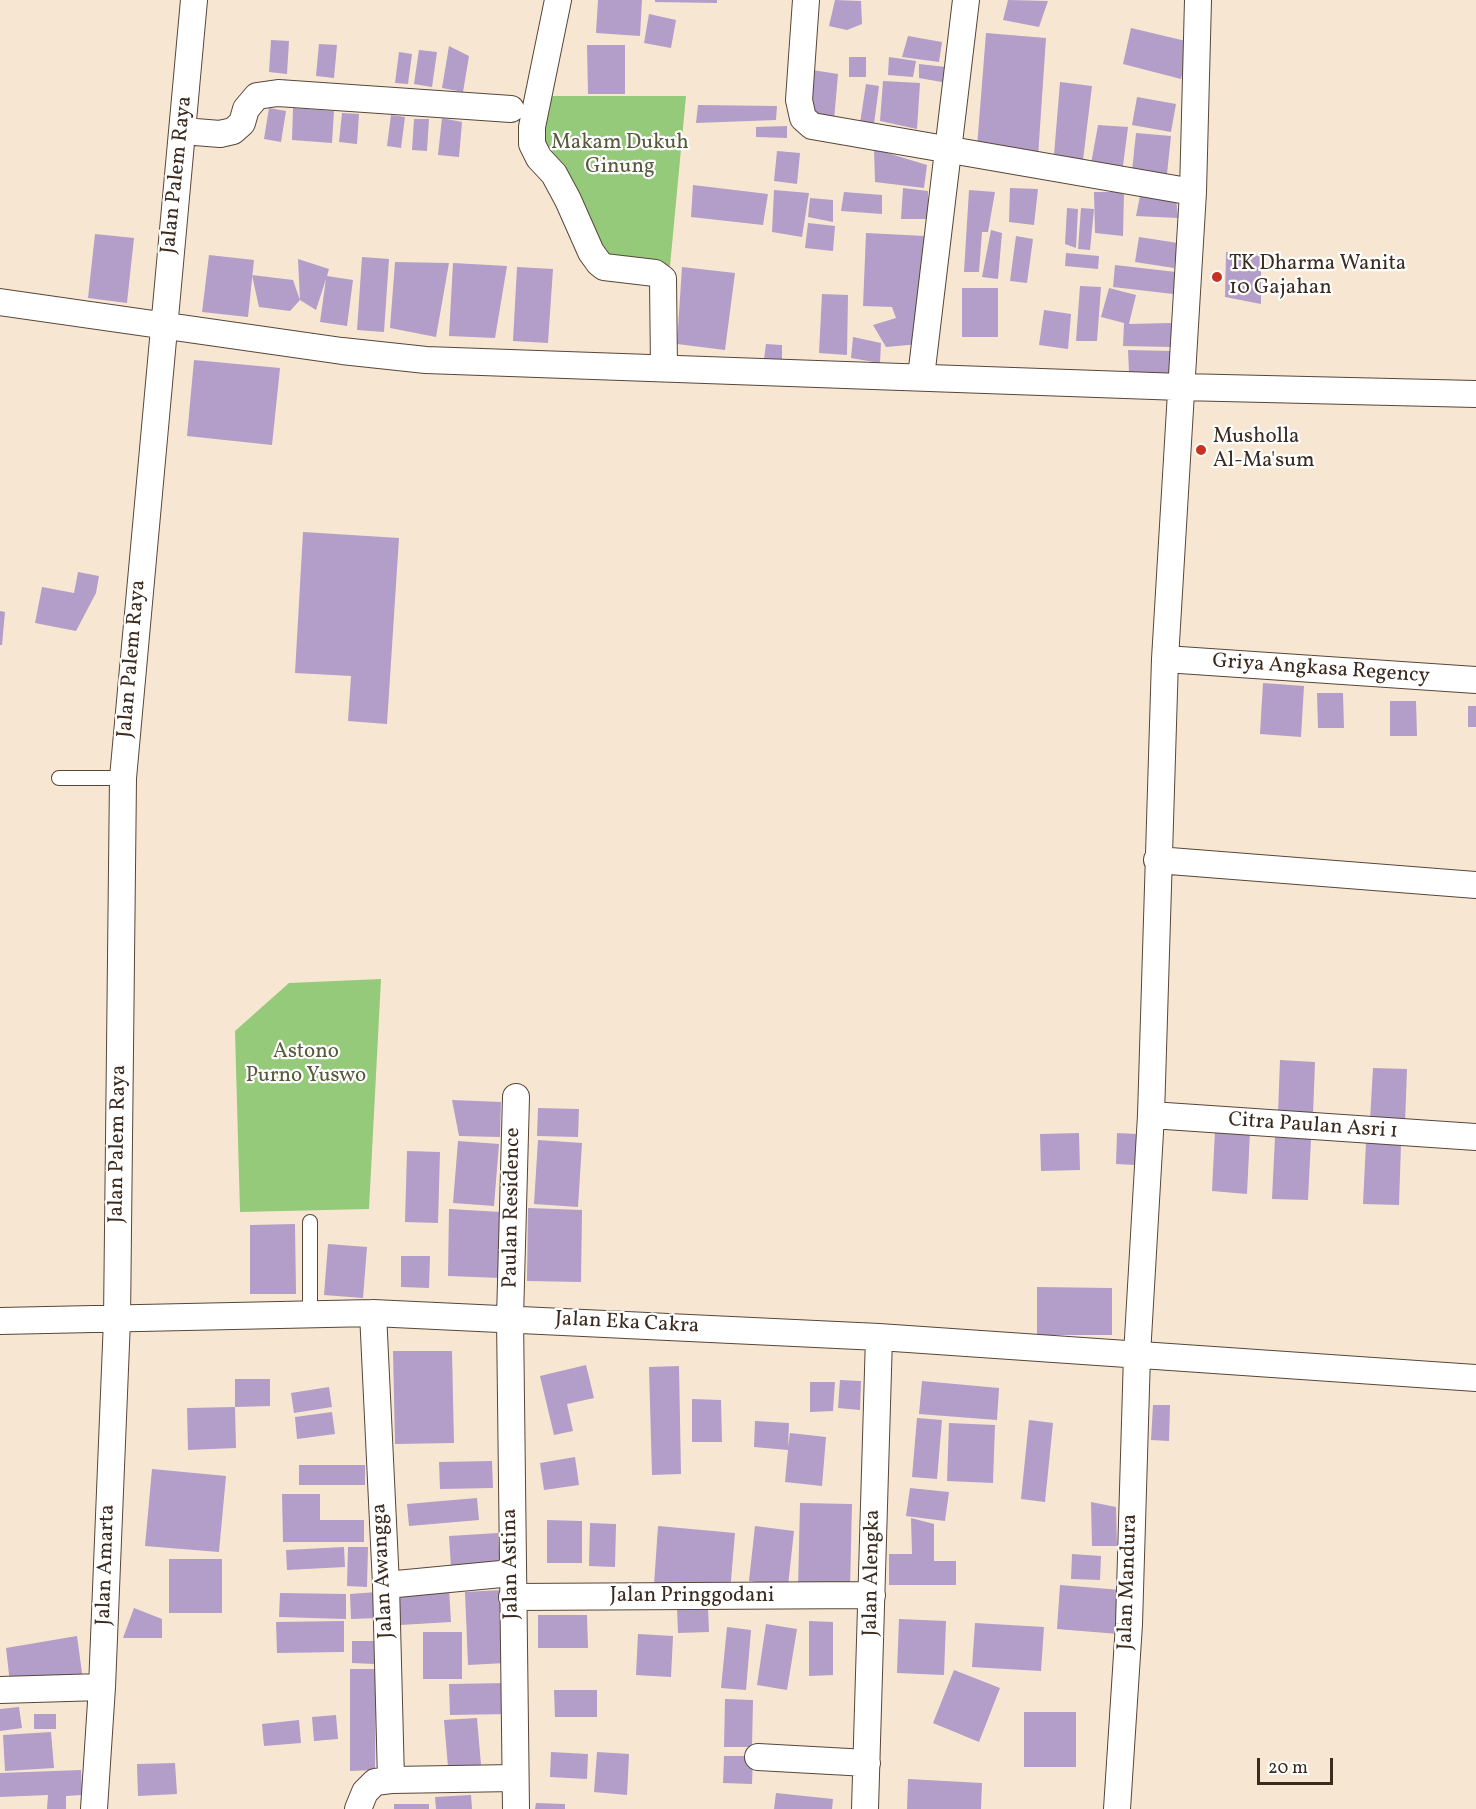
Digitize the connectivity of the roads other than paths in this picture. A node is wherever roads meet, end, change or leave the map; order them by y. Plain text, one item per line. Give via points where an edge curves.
1 (194, 0) edge
2 (558, 0) edge
3 (806, 0) edge
4 (966, 0) edge
5 (1198, 0) edge
6 (510, 109) dead end
7 (183, 131) junction
8 (949, 151) junction
9 (1193, 192) junction
10 (0, 302) edge
11 (163, 325) junction
12 (664, 368) junction
13 (921, 378) junction
14 (1181, 387) junction
15 (1476, 394) edge
16 (1166, 658) junction
17 (1476, 680) edge
18 (58, 778) dead end
19 (123, 778) junction
20 (1157, 860) junction
21 (1476, 885) edge
22 (516, 1097) dead end
23 (1151, 1115) junction
24 (1476, 1137) edge
25 (310, 1222) dead end
26 (310, 1313) junction
27 (373, 1313) junction
28 (510, 1318) junction
29 (117, 1320) junction
30 (0, 1321) edge
31 (879, 1337) junction
32 (1137, 1355) junction
33 (1476, 1378) edge
34 (386, 1585) junction
35 (512, 1585) junction
36 (872, 1595) junction
37 (102, 1688) junction
38 (0, 1690) edge
39 (758, 1757) dead end
40 (867, 1763) junction
41 (515, 1778) junction
42 (391, 1780) junction
43 (94, 1809) edge
44 (358, 1809) edge
45 (516, 1809) edge
46 (865, 1809) edge
47 (1117, 1809) edge

1 - 7 street, Jalan Palem Raya
2 - 12 street via 532,127 532,144 554,174 599,264 655,273 663,279
3 - 8 street via 799,100 803,118 812,126
4 - 8 street
5 - 9 street, Jalan Mandura
6 - 7 street via 278,93 257,96 233,131
7 - 11 street, Jalan Palem Raya
8 - 9 street
8 - 13 street
9 - 14 street, Jalan Mandura
10 - 11 street
11 - 12 street via 426,360
11 - 19 street, Jalan Palem Raya
12 - 13 street
13 - 14 street
14 - 15 street
14 - 16 street, Jalan Mandura
16 - 17 street, Griya Angkasa Regency
16 - 20 street, Jalan Mandura
18 - 19 lane
19 - 29 street, Jalan Palem Raya
20 - 21 street
20 - 23 street, Jalan Mandura
22 - 28 street, Paulan Residence
23 - 24 street, Citra Paulan Asri 1
23 - 32 street, Jalan Mandura
25 - 26 lane
26 - 27 street, Jalan Eka Cakra
26 - 29 street, Jalan Eka Cakra
27 - 28 street, Jalan Eka Cakra
27 - 34 street, Jalan Awangga
28 - 31 street, Jalan Eka Cakra
28 - 35 street, Jalan Astina
29 - 30 street, Jalan Eka Cakra
29 - 37 street, Jalan Amarta
31 - 32 street, Jalan Eka Cakra
31 - 36 street, Jalan Alengka
32 - 33 street, Jalan Eka Cakra
32 - 47 street, Jalan Mandura via 1129,1623
34 - 35 street, Jalan Pringgodani
34 - 42 street, Jalan Awangga
35 - 36 street, Jalan Pringgodani via 764,1598
35 - 41 street, Jalan Astina
36 - 40 street, Jalan Alengka
37 - 38 street
37 - 43 street, Jalan Amarta
39 - 40 street
40 - 46 street, Jalan Alengka
41 - 42 street
41 - 45 street, Jalan Astina
42 - 44 street via 375,1782 365,1792

